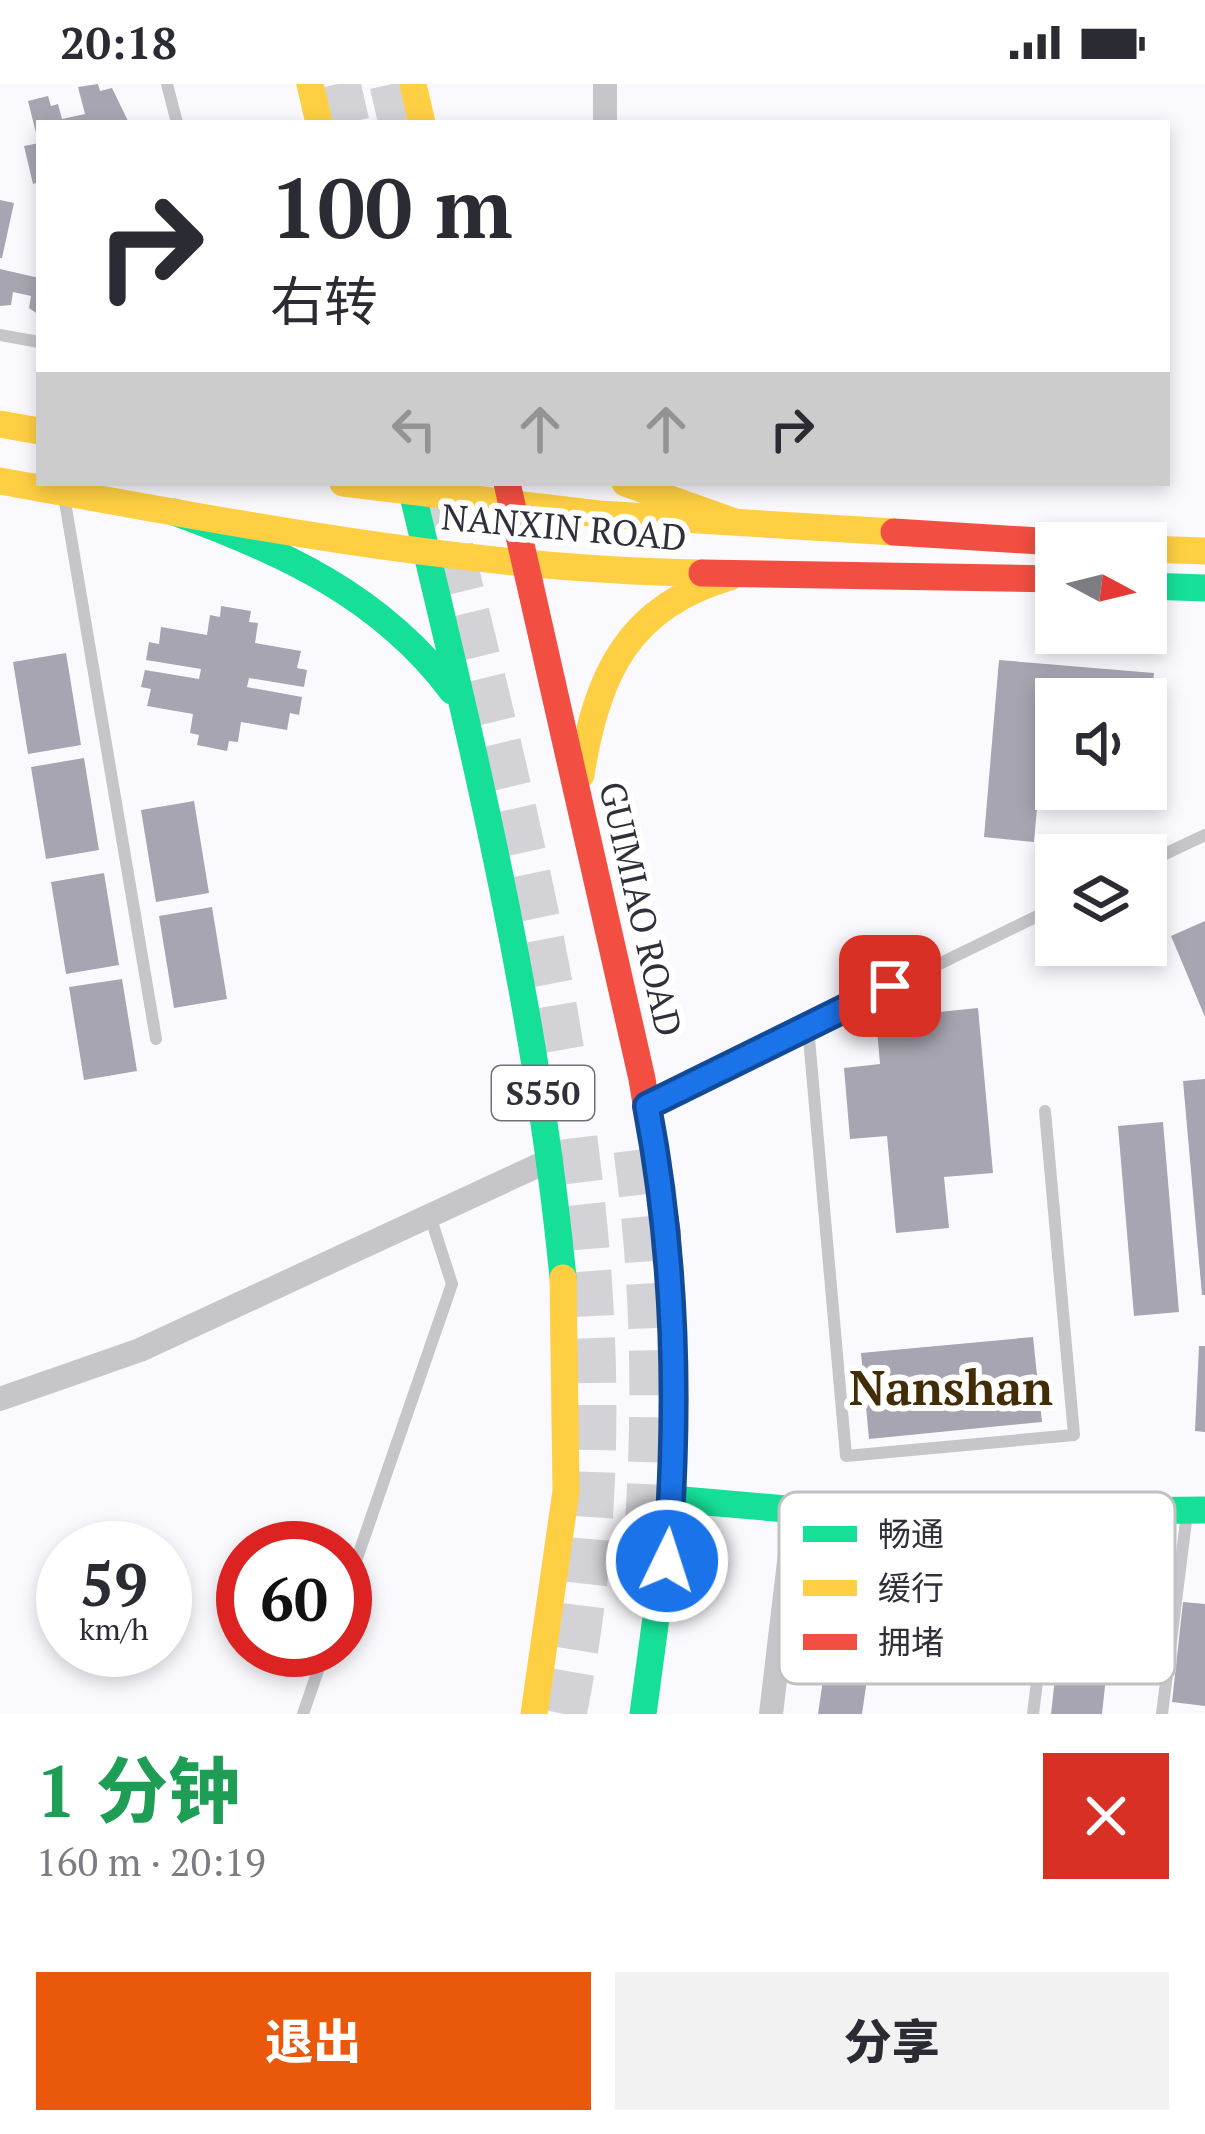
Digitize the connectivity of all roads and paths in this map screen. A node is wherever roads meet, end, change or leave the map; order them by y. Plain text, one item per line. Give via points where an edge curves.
1 (167, 84) edge
2 (310, 84) edge
3 (413, 84) edge
4 (605, 84) edge
5 (176, 120) edge
6 (318, 120) edge
7 (421, 120) edge
8 (605, 120) edge
9 (0, 335) edge
10 (36, 341) edge
11 (0, 424) edge
12 (36, 430) edge
13 (0, 481) edge
14 (634, 486) edge
15 (411, 487) edge
16 (63, 492) junction
17 (509, 493) edge
18 (174, 512) junction
19 (735, 521) junction
20 (1035, 541) edge
21 (426, 550) junction
22 (1167, 550) edge
23 (1205, 551) edge
24 (525, 561) junction
25 (730, 577) junction
26 (1035, 579) edge
27 (1167, 587) edge
28 (1205, 589) edge
29 (462, 710) junction
30 (582, 810) junction
31 (1205, 835) edge
32 (1167, 853) edge
33 (1035, 917) edge
34 (808, 1027) junction
35 (156, 1039) dead end
36 (647, 1106) junction
37 (1045, 1111) dead end
38 (553, 1159) junction
39 (430, 1216) junction
40 (0, 1399) edge
41 (672, 1499) junction
42 (779, 1509) edge
43 (1196, 1510) edge
44 (370, 1521) edge
45 (1175, 1636) edge
46 (779, 1649) edge
47 (316, 1677) edge
48 (1037, 1684) edge
49 (1167, 1684) edge
50 (303, 1714) edge
51 (534, 1714) edge
52 (644, 1714) edge
53 (771, 1714) edge
54 (1034, 1714) edge
55 (1162, 1714) edge

1 - 5 lane
2 - 6 main road
3 - 7 main road
4 - 8 street
9 - 10 lane
11 - 12 main road
13 - 16 main road, NANXIN ROAD
14 - 19 main road
15 - 17 main road, NANXIN ROAD
15 - 21 main road, S550
16 - 18 main road, NANXIN ROAD
16 - 35 lane
17 - 19 main road, NANXIN ROAD
17 - 24 main road, GUIMIAO ROAD / S550
18 - 21 main road, NANXIN ROAD
18 - 29 main road via 244,537 344,590 414,644
19 - 20 main road, NANXIN ROAD
21 - 24 main road, NANXIN ROAD
21 - 29 main road, S550
22 - 23 main road
24 - 25 main road, NANXIN ROAD
24 - 30 main road, GUIMIAO ROAD / S550
25 - 26 main road, NANXIN ROAD
25 - 30 main road via 668,600 621,648 587,736
27 - 28 main road
29 - 38 main road, S550
30 - 36 main road, GUIMIAO ROAD / S550
31 - 32 lane
33 - 34 lane
34 - 36 lane
34 - 37 lane via 846,1456 1074,1435
36 - 41 main road, GUIMIAO ROAD / S550 via 671,1280
38 - 39 street
38 - 51 main road, S550 via 567,1338 567,1488
39 - 40 street via 140,1350
39 - 44 lane via 452,1284
41 - 42 main road
41 - 52 main road, GUIMIAO ROAD / S550
43 - 45 lane
46 - 53 street
47 - 50 lane
48 - 54 lane
49 - 55 lane

